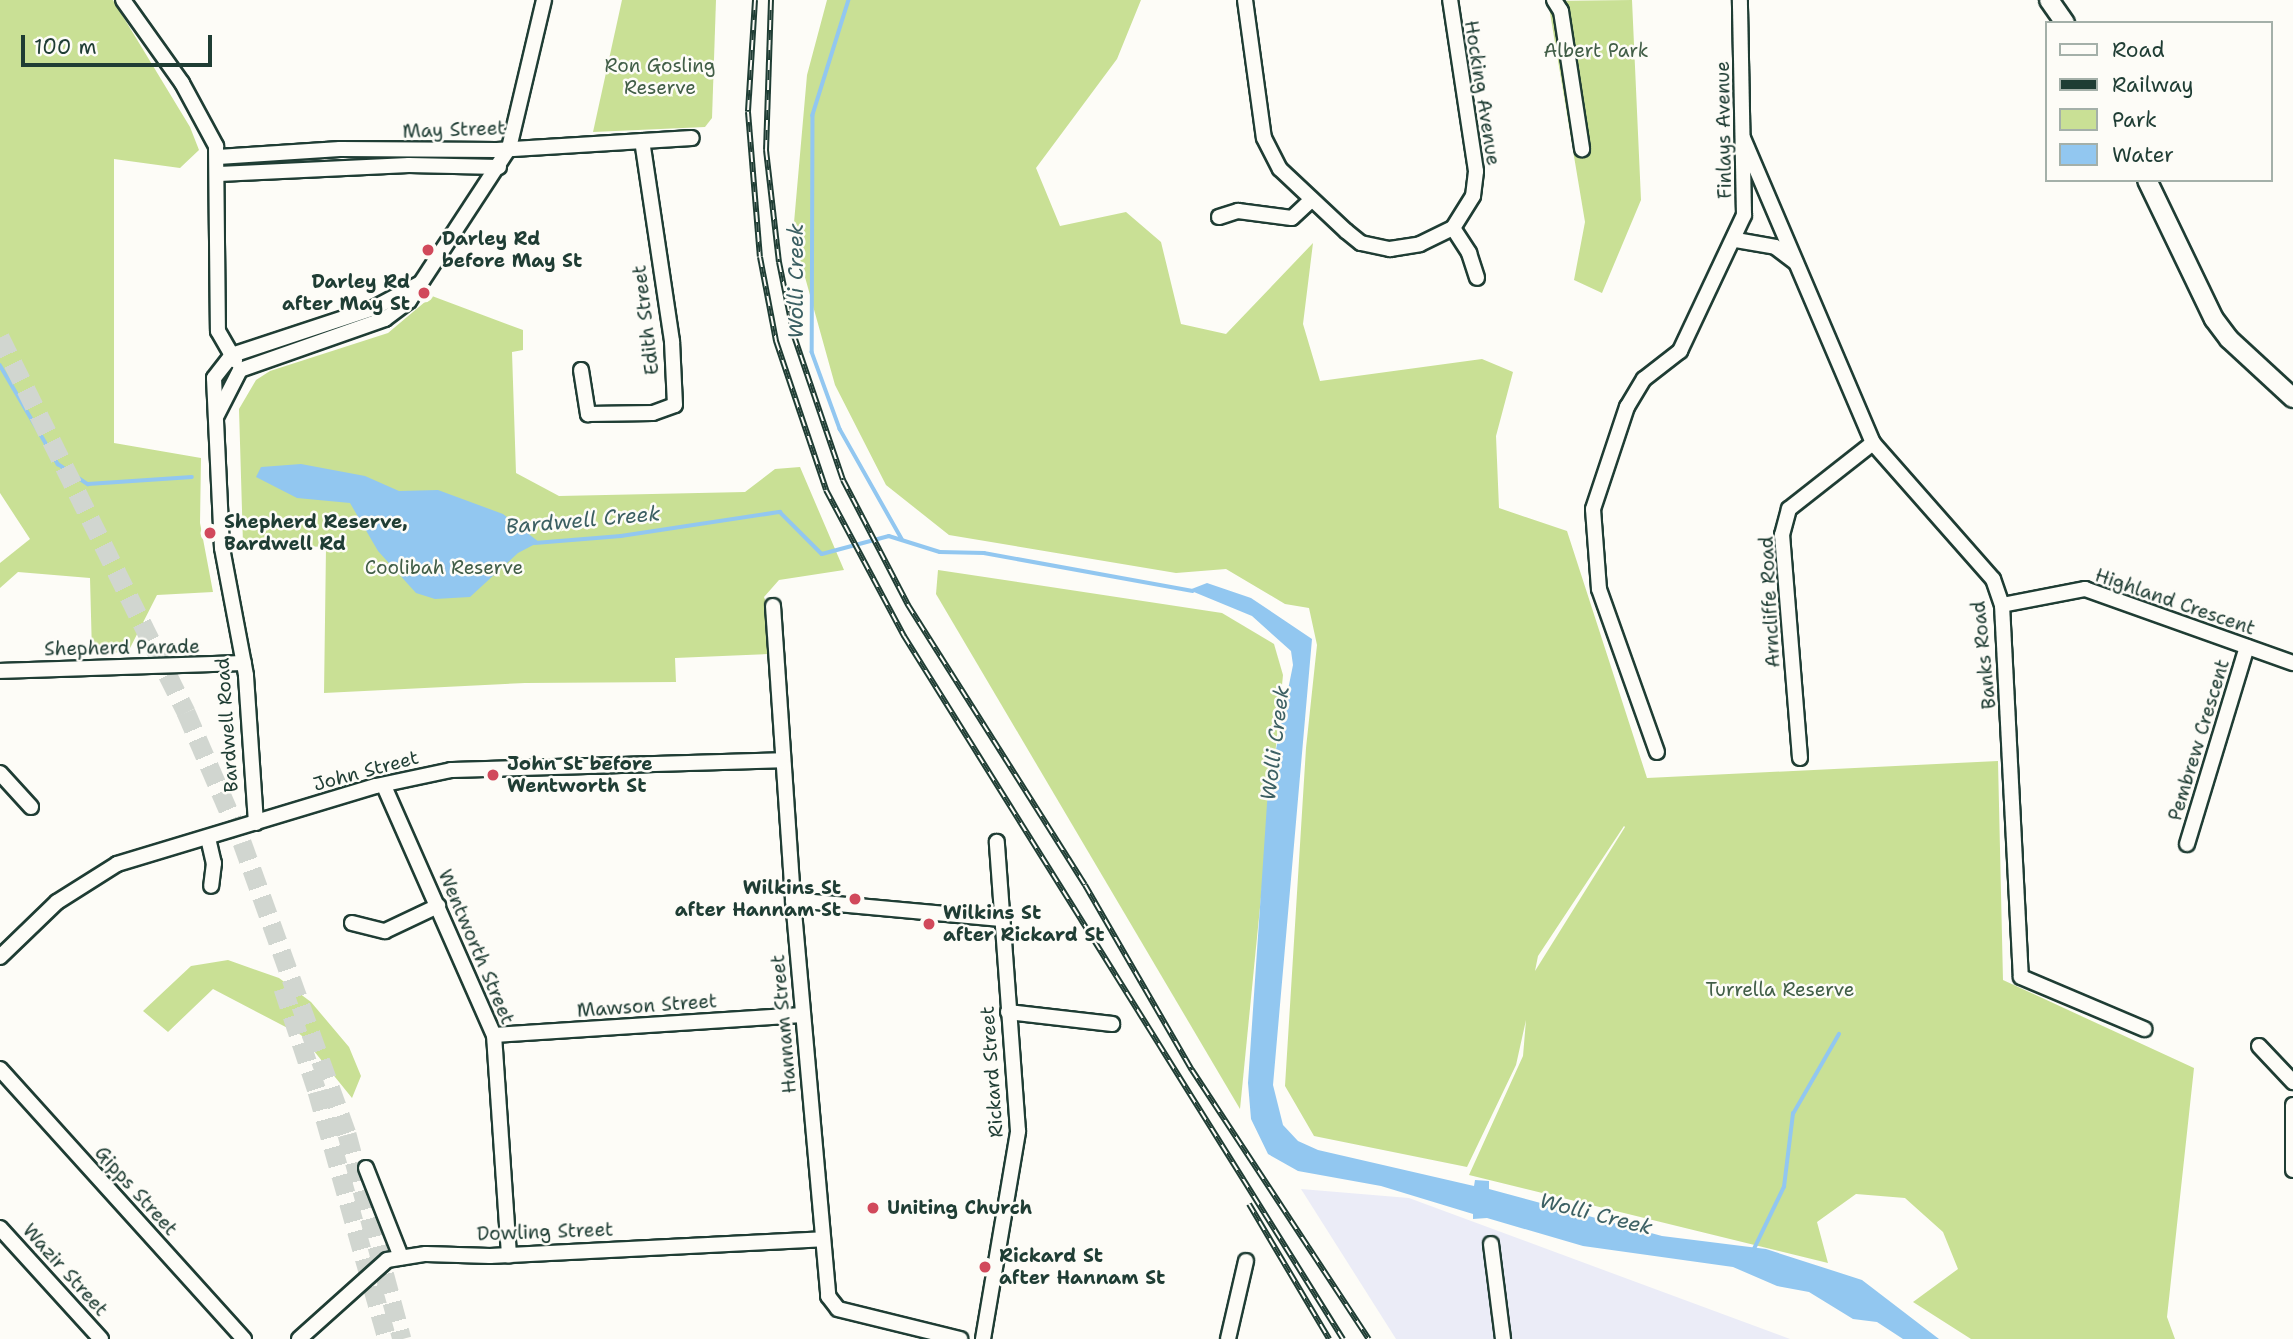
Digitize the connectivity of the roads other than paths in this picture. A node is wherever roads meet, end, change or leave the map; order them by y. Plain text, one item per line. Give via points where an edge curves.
1 (123, 0) edge
2 (544, 0) edge
3 (1245, 0) edge
4 (1450, 0) edge
5 (1553, 0) edge
6 (1740, 0) edge
7 (2049, 0) edge
8 (2064, 21) edge
9 (692, 138) dead end
10 (1743, 138) junction
11 (642, 141) junction
12 (509, 148) junction
13 (1582, 149) dead end
14 (218, 157) junction
15 (499, 167) junction
16 (219, 174) junction
17 (2148, 182) edge
18 (1310, 201) junction
19 (1219, 217) dead end
20 (1453, 228) junction
21 (1735, 240) junction
22 (1797, 264) junction
23 (1477, 278) dead end
24 (419, 284) junction
25 (232, 355) junction
26 (240, 370) junction
27 (581, 370) dead end
28 (2293, 398) edge
29 (217, 416) junction
30 (1873, 443) junction
31 (2001, 605) junction
32 (773, 606) dead end
33 (2247, 647) junction
34 (244, 663) junction
35 (2293, 663) edge
36 (0, 671) edge
37 (1657, 752) dead end
38 (1800, 758) dead end
39 (783, 760) junction
40 (0, 773) edge
41 (384, 786) junction
42 (31, 807) dead end
43 (256, 822) junction
44 (208, 838) junction
45 (997, 842) dead end
46 (2187, 844) dead end
47 (211, 886) dead end
48 (793, 900) junction
49 (438, 906) junction
50 (1002, 919) junction
51 (352, 923) dead end
52 (0, 957) edge
53 (1008, 1013) junction
54 (802, 1015) junction
55 (1112, 1024) dead end
56 (2144, 1029) dead end
57 (495, 1035) junction
58 (2259, 1046) dead end
59 (0, 1069) edge
60 (2293, 1082) edge
61 (2293, 1105) edge
62 (366, 1168) dead end
63 (2293, 1170) edge
64 (0, 1228) edge
65 (823, 1239) junction
66 (1491, 1244) dead end
67 (509, 1255) junction
68 (401, 1257) junction
69 (1247, 1261) dead end
70 (101, 1339) edge
71 (244, 1339) edge
72 (299, 1339) edge
73 (960, 1339) edge
74 (983, 1339) edge
75 (1228, 1339) edge
76 (1503, 1339) edge

1 - 14 street via 182,83 207,126
2 - 12 street
3 - 18 street via 1264,138 1280,169
4 - 20 street, Hocking Avenue via 1476,171 1473,196
5 - 13 street via 1561,12
6 - 10 street, Finlays Avenue
7 - 8 main road
9 - 11 street, May Street
10 - 21 street, Finlays Avenue via 1746,196
10 - 22 street, Banks Road
11 - 12 street, May Street
11 - 27 street, Edith Street via 672,341 675,405 653,413 588,414
12 - 14 street, May Street via 368,153 340,149
12 - 15 street
14 - 16 street
15 - 16 street, May Street via 410,165
15 - 24 street
16 - 25 street via 218,331
17 - 28 main road via 2214,318
18 - 19 street via 1292,218 1238,211
18 - 20 street via 1374,247 1406,248
20 - 23 street via 1469,253
21 - 22 street via 1775,247
21 - 37 street, Finlays Avenue via 1680,351 1644,379 1627,407 1593,509 1600,589
22 - 30 street, Banks Road
24 - 25 street via 374,308
24 - 26 street via 409,301 384,319
25 - 26 street
25 - 29 street, Bardwell Road via 214,378
26 - 29 street
29 - 34 street, Bardwell Road via 225,582
30 - 31 street, Banks Road via 1993,579
30 - 38 street, Arncliffe Road via 1789,509 1782,535
31 - 33 street, Highland Crescent via 2085,589
31 - 56 street, Banks Road via 2021,977
32 - 39 street, Hannam Street
33 - 35 street, Highland Crescent
33 - 46 street, Pembrew Crescent
34 - 36 street, Shepherd Parade
34 - 43 street, Bardwell Road
39 - 41 street, John Street via 451,770
39 - 48 street, Hannam Street
40 - 42 street
41 - 43 street, John Street
41 - 49 street, Wentworth Street
43 - 44 street, John Street
44 - 47 street via 214,863
44 - 52 street, John Street via 92,876 57,902
45 - 50 street, Rickard Street
48 - 50 street
48 - 54 street, Hannam Street
49 - 51 street via 385,930
49 - 57 street, Wentworth Street
50 - 53 street, Rickard Street
53 - 55 street
53 - 74 street, Rickard Street via 1018,1131
54 - 57 street, Mawson Street
54 - 65 street, Hannam Street
57 - 67 street, Wentworth Street
58 - 60 street
59 - 71 street, Gipps Street
61 - 63 street
62 - 68 street
64 - 70 street, Wazir Street
65 - 67 street, Dowling Street
65 - 73 street, Hannam Street via 828,1296 834,1307
66 - 76 street
67 - 68 street, Dowling Street
68 - 72 street, Dowling Street via 379,1265
69 - 75 street

